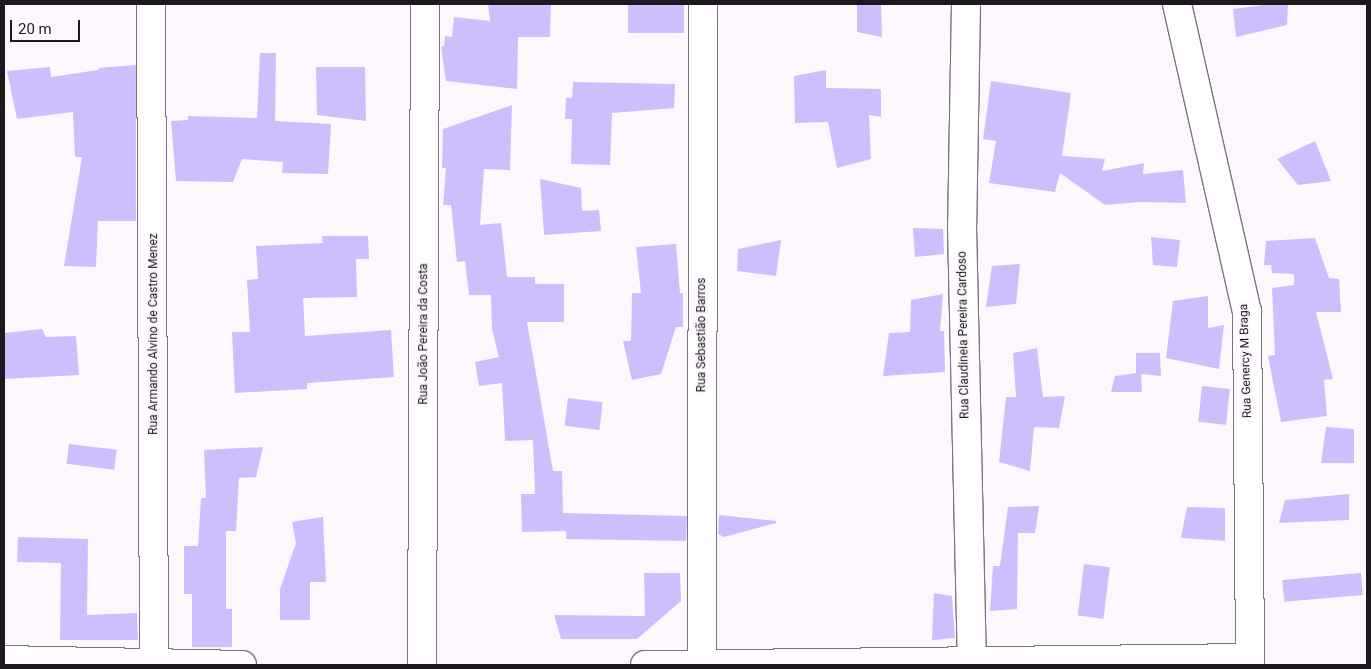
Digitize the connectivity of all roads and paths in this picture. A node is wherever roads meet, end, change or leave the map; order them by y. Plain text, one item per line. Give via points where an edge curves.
1 (151, 4) edge
2 (425, 4) edge
3 (703, 4) edge
4 (966, 4) edge
5 (1177, 4) edge
6 (4, 660) edge
7 (1250, 662) edge
8 (155, 663) edge
9 (702, 664) edge
10 (972, 664) edge
11 (242, 665) edge
12 (422, 665) edge
13 (645, 665) edge

1 - 8 street, Rua Armando Alvino de Castro Menez
2 - 12 street, Rua João Pereira da Costa
3 - 9 street, Rua Sebastião Barros
4 - 10 street, Rua Claudineia Pereira Cardoso via 962,226
5 - 7 street, Rua Genercy M Braga via 1247,311
6 - 8 street
7 - 10 street
8 - 11 street
9 - 10 street
9 - 13 street

